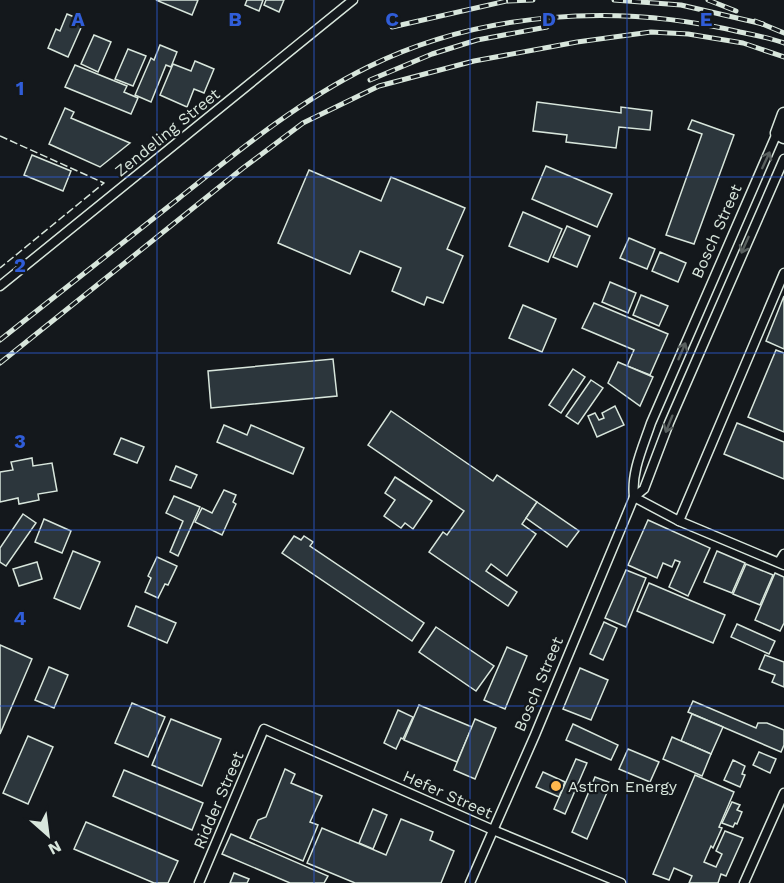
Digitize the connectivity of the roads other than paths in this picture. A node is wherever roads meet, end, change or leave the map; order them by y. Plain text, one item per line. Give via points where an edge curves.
1 (353, 0) edge
2 (782, 126) edge
3 (784, 159) edge
4 (784, 273) edge
5 (0, 286) edge
6 (634, 497) junction
7 (679, 521) junction
8 (784, 554) edge
9 (781, 564) edge
10 (264, 729) joint
11 (784, 793) edge
12 (493, 830) junction
13 (199, 883) edge
14 (470, 883) edge
15 (621, 883) edge
16 (744, 883) edge

1 - 5 street, Zendeling Street
6 -> 2 street, Bosch Street via 632,484 651,423
3 -> 6 street, Bosch Street via 644,489
4 - 7 street
6 - 7 street
6 - 12 street, Bosch Street
7 - 9 street
8 - 9 street
10 - 12 street, Hefer Street
10 - 13 street, Ridder Street
11 - 16 street
12 - 14 street, Bosch Street
12 - 15 street, Hefer Street

